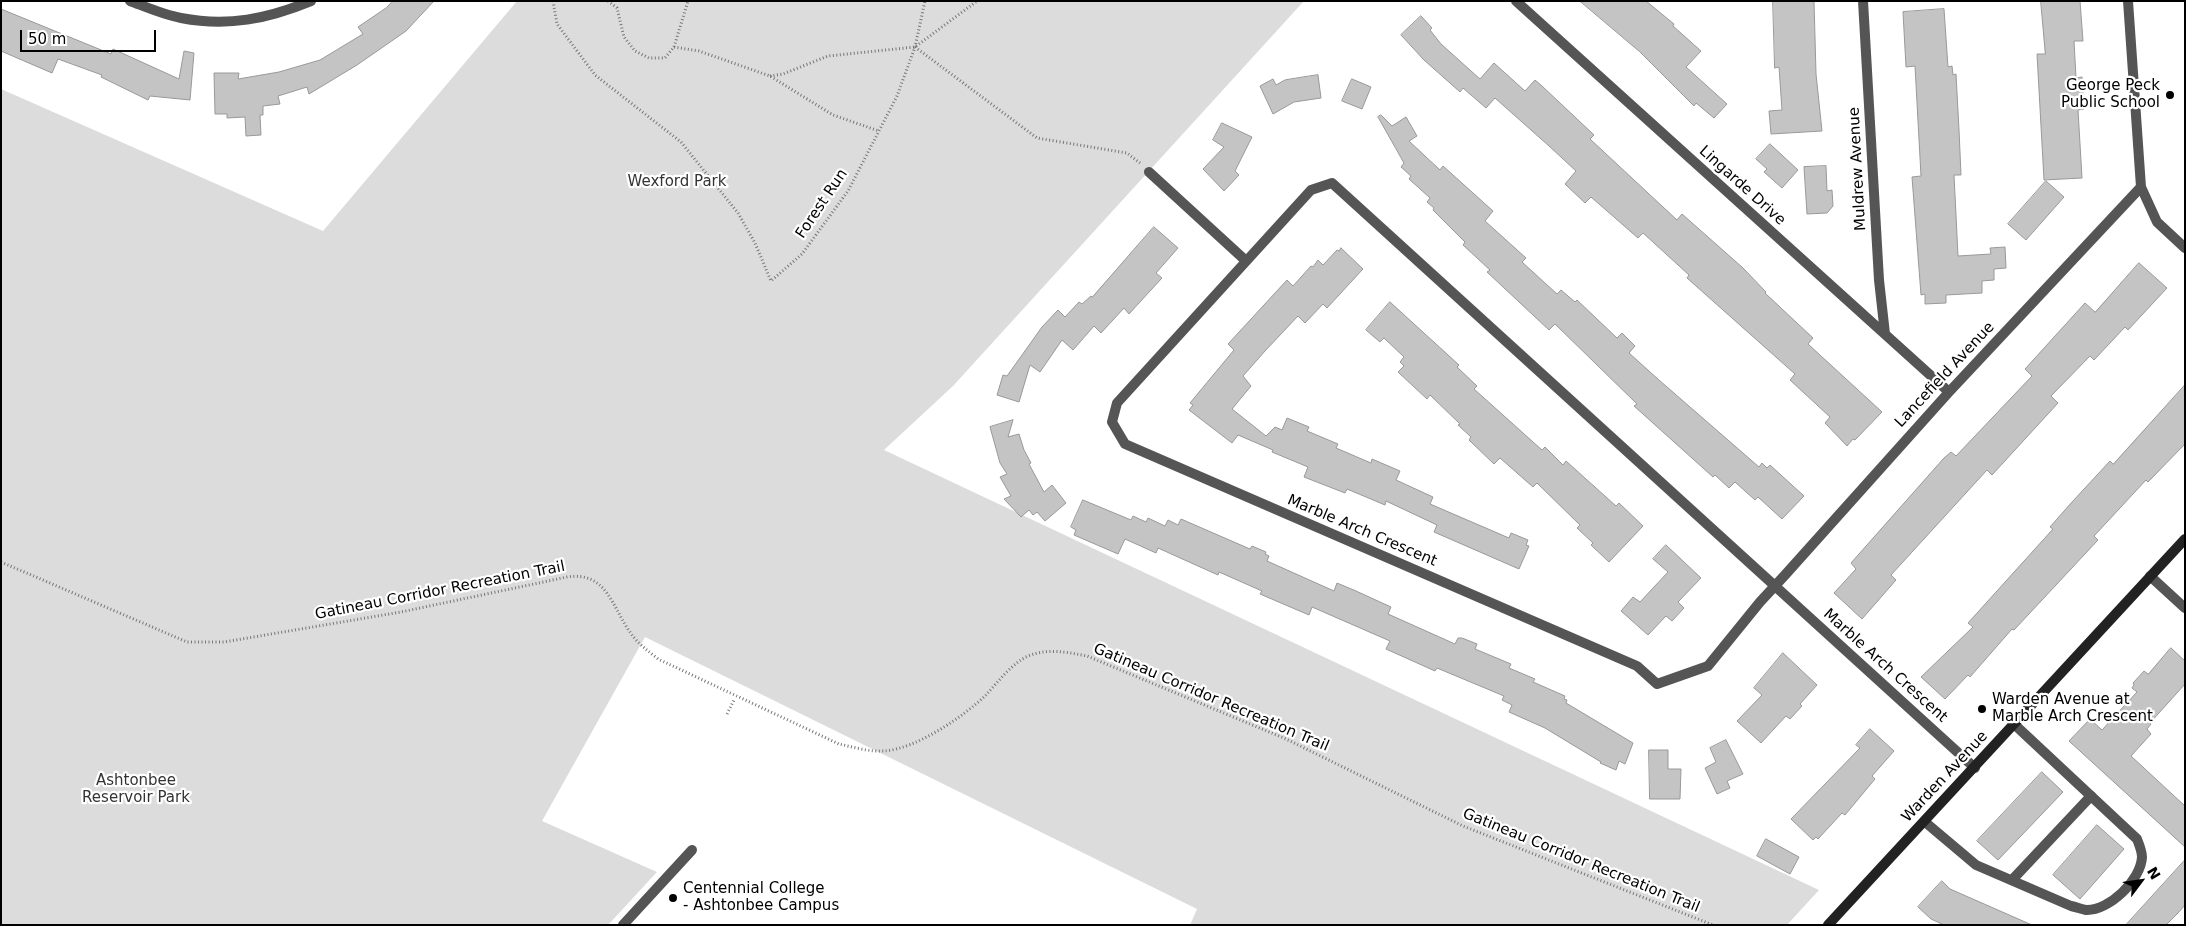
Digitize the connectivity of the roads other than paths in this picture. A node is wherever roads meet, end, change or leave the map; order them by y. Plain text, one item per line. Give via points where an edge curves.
1 (130, 1) edge
2 (311, 1) edge
3 (1516, 1) edge
4 (1863, 1) edge
5 (2128, 1) edge
6 (1149, 172) dead end
7 (2141, 187) junction
8 (2185, 248) edge
9 (1245, 260) junction
10 (1885, 334) junction
11 (1949, 392) junction
12 (2185, 538) edge
13 (2150, 576) junction
14 (1775, 586) junction
15 (2185, 608) edge
16 (2015, 724) junction
17 (1975, 768) junction
18 (2091, 796) junction
19 (1925, 822) junction
20 (692, 850) dead end
21 (2012, 880) junction
22 (623, 925) edge
23 (1828, 925) edge

1 - 2 street via 180,18 236,22 279,14
3 - 10 street, Lingarde Drive
4 - 10 street, Muldrew Avenue
5 - 7 street
6 - 9 street
7 - 8 street via 2157,222
7 - 11 street, Lancefield Avenue
9 - 14 street, Marble Arch Crescent via 1310,190 1332,183
9 - 14 street, Marble Arch Crescent via 1117,403 1112,422 1125,444 1637,666 1657,684 1708,666
10 - 11 street, Lingarde Drive
11 - 14 street, Lancefield Avenue
12 - 13 main road, Warden Avenue
13 - 15 street
13 - 16 main road, Warden Avenue
14 - 17 street, Marble Arch Crescent
16 - 17 main road, Warden Avenue
16 - 18 street
17 - 19 main road, Warden Avenue
18 - 21 street
18 - 21 street via 2137,839 2142,857 2137,875 2121,893 2105,905 2087,910
19 - 21 street via 1976,865
19 - 23 main road, Warden Avenue
20 - 22 street

